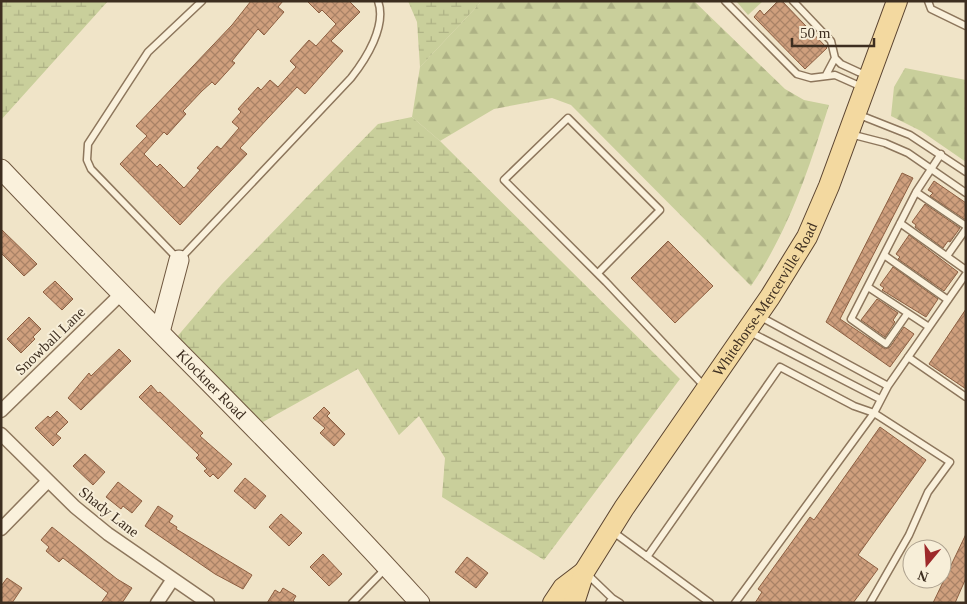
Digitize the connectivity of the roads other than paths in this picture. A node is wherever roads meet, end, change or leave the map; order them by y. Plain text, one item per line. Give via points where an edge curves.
1 (202, 1) edge
2 (378, 1) edge
3 (725, 1) edge
4 (793, 1) edge
5 (897, 1) edge
6 (928, 1) edge
7 (966, 26) edge
8 (835, 58) junction
9 (826, 74) junction
10 (866, 82) junction
11 (856, 113) junction
12 (849, 134) junction
13 (941, 154) junction
14 (931, 168) junction
15 (1, 169) edge
16 (966, 172) edge
17 (916, 192) junction
18 (966, 193) edge
19 (900, 223) junction
20 (966, 227) edge
21 (884, 255) junction
22 (947, 256) junction
23 (179, 260) junction
24 (966, 270) edge
25 (598, 273) junction
26 (966, 274) edge
27 (868, 286) junction
28 (121, 294) junction
29 (948, 300) junction
30 (907, 314) junction
31 (753, 323) junction
32 (929, 327) junction
33 (160, 332) junction
34 (908, 358) junction
35 (888, 386) junction
36 (707, 389) junction
37 (966, 397) edge
38 (880, 399) junction
39 (1, 411) edge
40 (874, 413) junction
41 (1, 434) edge
42 (48, 481) junction
43 (1, 529) edge
44 (611, 530) junction
45 (647, 557) junction
46 (387, 567) junction
47 (584, 572) junction
48 (173, 579) junction
49 (611, 600) edge
50 (157, 603) edge
51 (208, 603) edge
52 (352, 603) edge
53 (420, 603) edge
54 (553, 603) edge
55 (574, 603) edge
56 (620, 603) edge
57 (710, 603) edge
58 (735, 603) edge
59 (870, 603) edge

1 - 23 lane via 148,52 88,144 86,152 91,169
2 - 23 lane via 380,14 376,32 369,51 351,78
3 - 9 lane via 797,74 810,78
4 - 8 lane via 831,40
5 - 10 main road, Whitehorse-Mercerville Road
6 - 7 lane via 931,9
8 - 9 lane
8 - 10 lane
9 - 10 lane
10 - 11 main road, Whitehorse-Mercerville Road
11 - 12 main road, Whitehorse-Mercerville Road
11 - 13 lane via 910,135
12 - 14 lane via 885,143
12 - 31 main road, Whitehorse-Mercerville Road via 808,237
13 - 14 lane
13 - 16 lane
14 - 17 lane
14 - 18 lane
15 - 28 main road, Klockner Road
17 - 19 lane
17 - 20 lane
19 - 21 lane
19 - 22 lane
20 - 22 lane
21 - 27 lane
21 - 29 lane
22 - 24 lane
23 - 33 main road
25 - 25 lane via 504,180 568,118 660,210
25 - 36 lane
26 - 29 lane
27 - 30 lane
27 - 30 lane via 851,319 886,344
28 - 33 main road, Klockner Road
28 - 39 street, Snowball Lane
29 - 32 lane
30 - 32 lane
31 - 35 lane
31 - 36 main road, Whitehorse-Mercerville Road
31 - 38 lane
32 - 34 lane
33 - 46 main road, Klockner Road
34 - 35 lane
34 - 37 lane
35 - 38 lane
36 - 44 main road, Whitehorse-Mercerville Road
38 - 40 lane
40 - 45 lane via 854,406 780,367
40 - 58 lane
40 - 59 lane via 950,462 928,492 909,534
41 - 42 street, Shady Lane
42 - 43 street
42 - 48 street, Shady Lane via 108,534
44 - 45 lane
44 - 47 main road, Whitehorse-Mercerville Road
45 - 57 lane
46 - 52 lane
46 - 53 main road, Klockner Road
47 - 49 lane
47 - 54 main road, Whitehorse-Mercerville Road via 563,588
47 - 55 main road, Whitehorse-Mercerville Road
48 - 50 street
48 - 51 street, Shady Lane
49 - 56 lane

